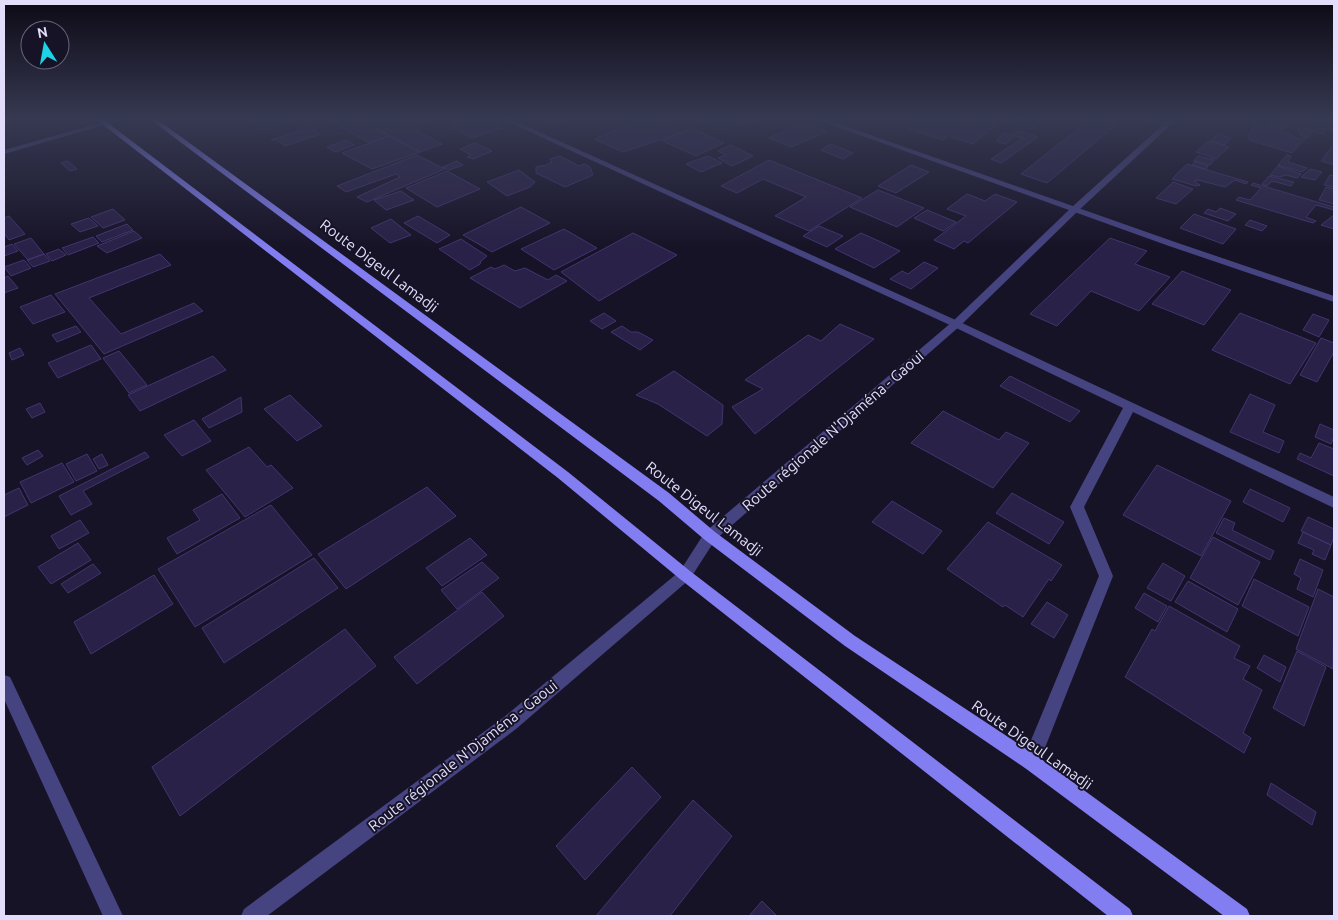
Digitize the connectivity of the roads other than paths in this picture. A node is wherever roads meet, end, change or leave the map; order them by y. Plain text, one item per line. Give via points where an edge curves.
1 (161, 163) edge
2 (212, 163) edge
3 (602, 163) edge
4 (944, 163) edge
5 (1125, 163) edge
6 (1075, 209) junction
7 (1334, 299) edge
8 (956, 324) junction
9 (1130, 408) junction
10 (1334, 503) edge
11 (710, 536) junction
12 (685, 575) junction
13 (4, 682) edge
14 (1030, 762) junction
15 (113, 916) edge
16 (251, 916) edge
17 (1123, 916) edge
18 (1240, 916) edge

1 - 12 main road via 556,469
2 - 11 main road, Route Digeul Lamadji via 656,492
3 - 8 street
4 - 6 street
5 - 6 street, Route régionale N'Djaména - Gaoui
6 - 7 street
6 - 8 street, Route régionale N'Djaména - Gaoui
8 - 9 street
8 - 11 street, Route régionale N'Djaména - Gaoui
9 - 10 street
9 - 14 street via 1077,507 1106,576
11 - 12 street, Route régionale N'Djaména - Gaoui
11 - 14 main road, Route Digeul Lamadji via 850,641
12 - 16 street, Route régionale N'Djaména - Gaoui via 510,723
12 - 17 main road
13 - 15 street
14 - 18 main road, Route Digeul Lamadji

